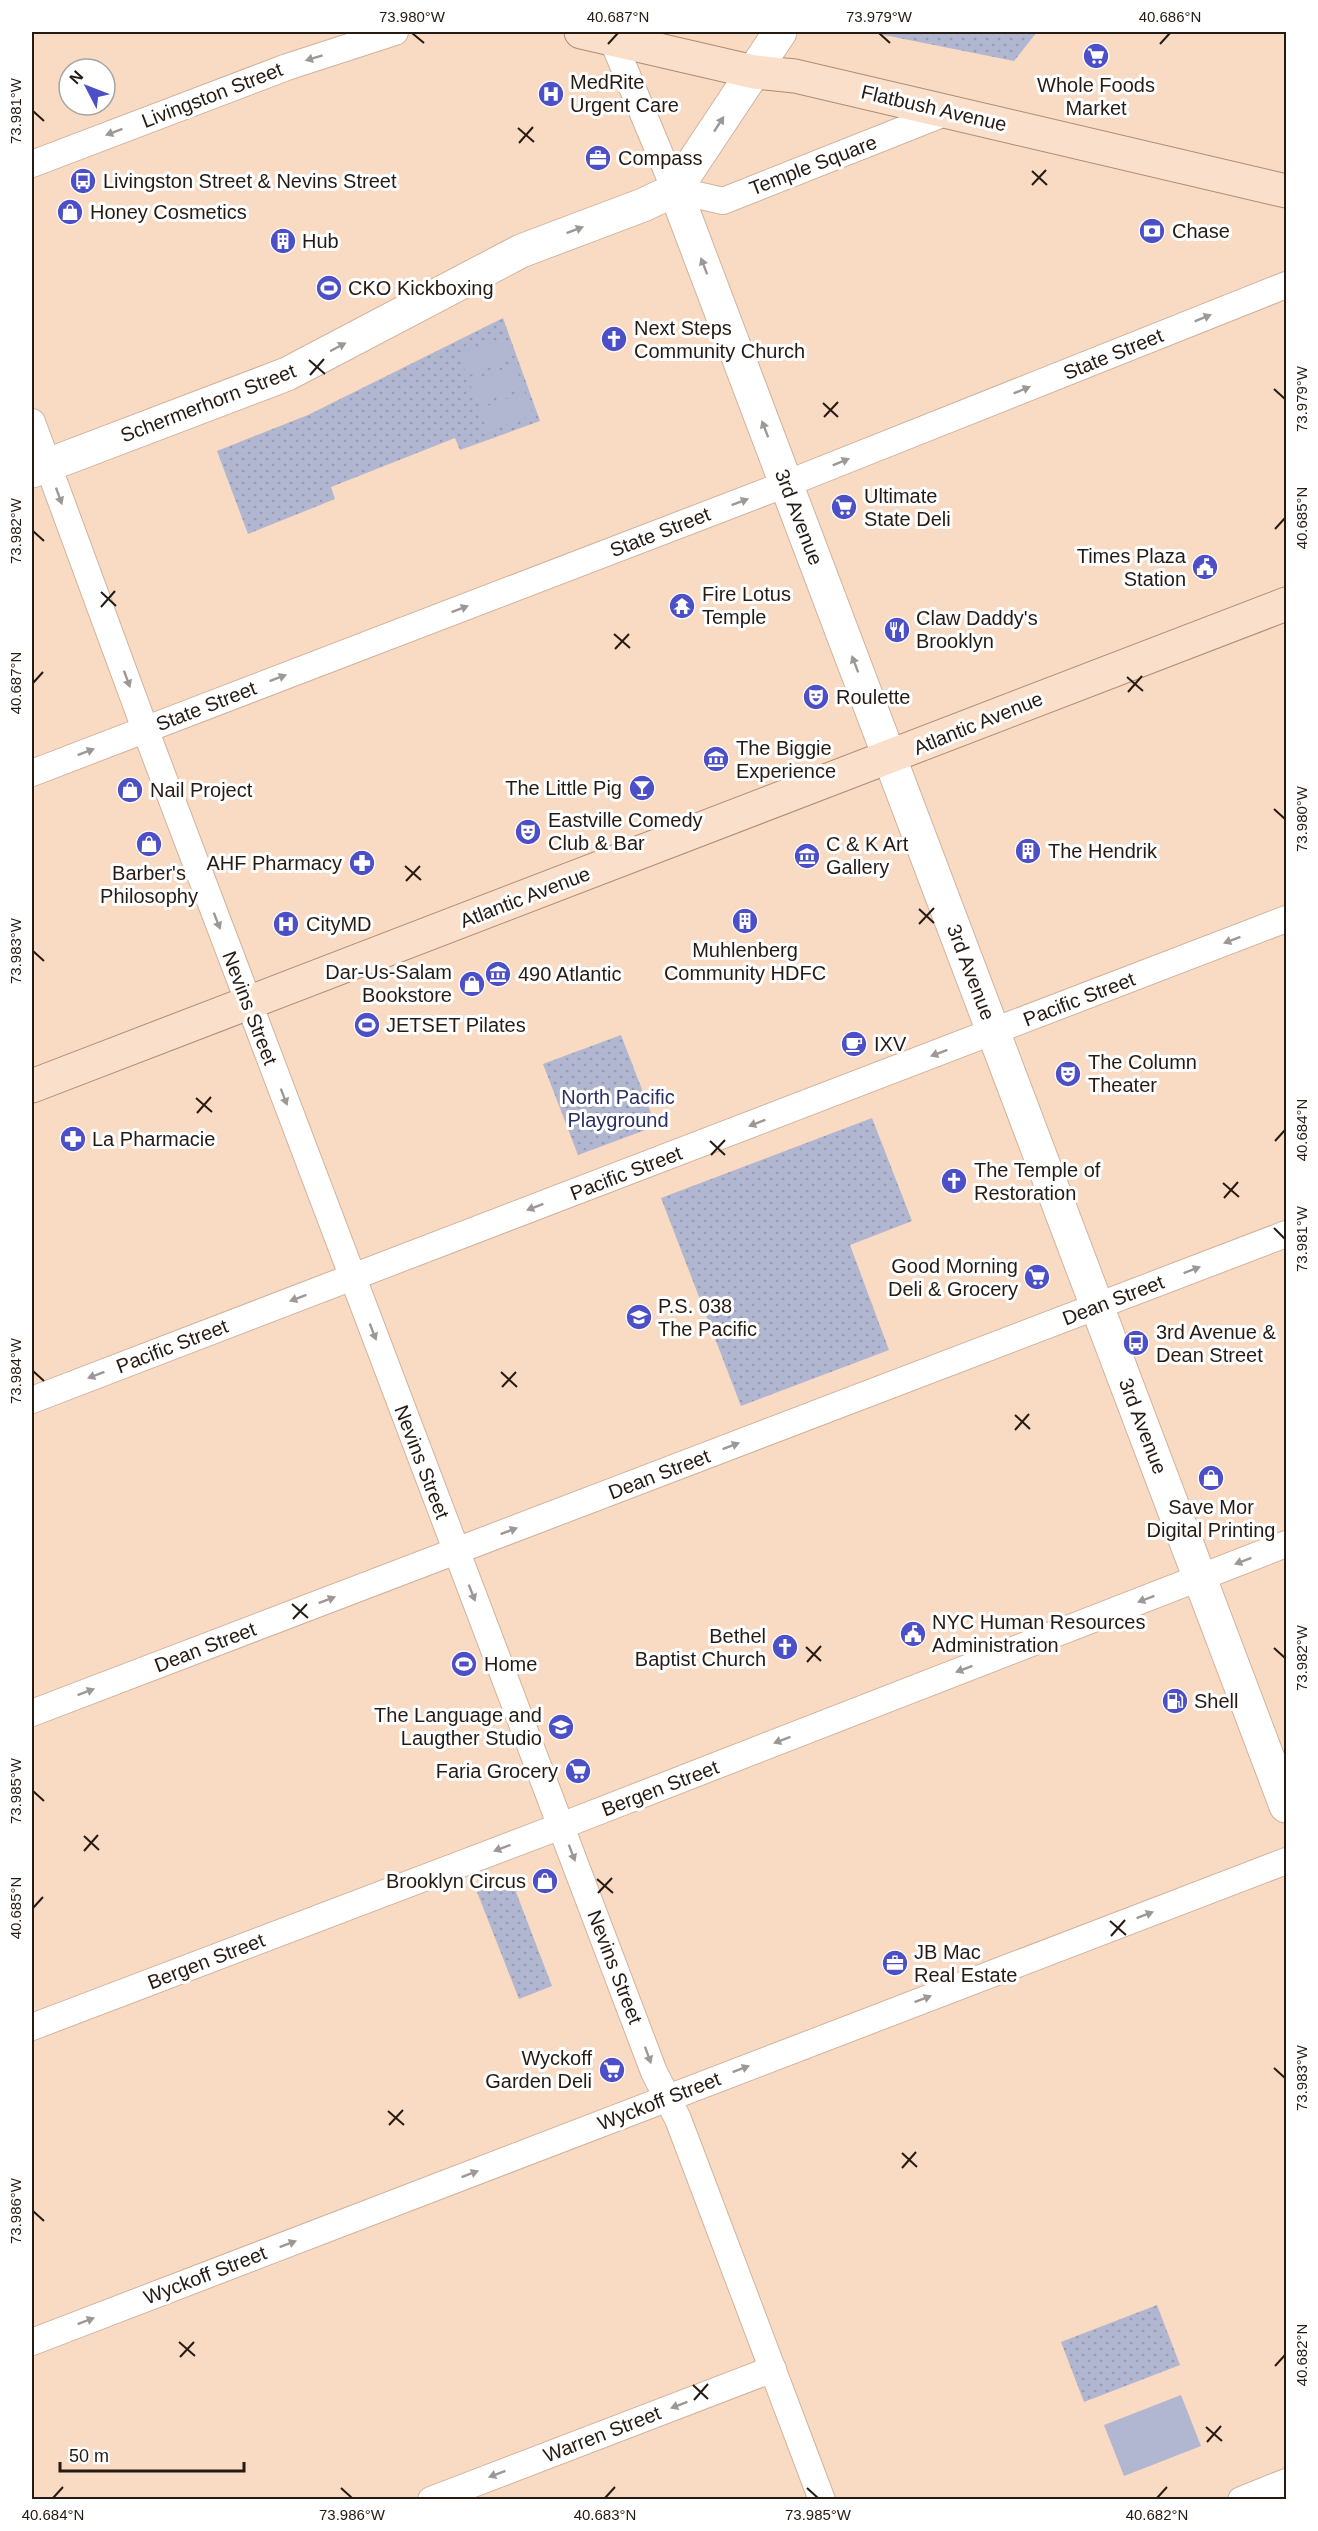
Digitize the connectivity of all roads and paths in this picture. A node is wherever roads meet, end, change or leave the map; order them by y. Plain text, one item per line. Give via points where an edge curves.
1 (395, 32) edge
2 (581, 32) edge
3 (780, 32) edge
4 (612, 39) junction
5 (754, 72) junction
6 (950, 111) junction
7 (32, 164) edge
8 (675, 190) junction
9 (1287, 191) edge
10 (1287, 285) edge
11 (32, 422) edge
12 (40, 468) edge
13 (786, 484) junction
14 (1287, 604) edge
15 (145, 729) junction
16 (890, 758) junction
17 (32, 773) edge
18 (1287, 919) edge
19 (249, 1003) junction
20 (993, 1032) junction
21 (32, 1086) edge
22 (1287, 1234) edge
23 (352, 1277) junction
24 (1098, 1306) junction
25 (32, 1400) edge
26 (1287, 1544) edge
27 (456, 1551) junction
28 (1200, 1577) junction
29 (32, 1713) edge
30 (1287, 1806) edge
31 (561, 1826) junction
32 (1287, 1861) edge
33 (32, 2027) edge
34 (667, 2098) junction
35 (32, 2342) edge
36 (772, 2369) junction
37 (1287, 2482) edge
38 (431, 2499) edge
39 (822, 2499) edge
40 (1241, 2499) edge

1 -> 7 street, Livingston Street via 287,67
2 - 4 main road, Flatbush Avenue
3 - 5 main road
4 - 5 main road, Flatbush Avenue
4 - 8 street, 3rd Avenue
5 - 6 main road, Flatbush Avenue via 795,76
8 -> 5 main road
6 - 8 street, Temple Square via 723,201
6 - 9 main road, Flatbush Avenue
12 -> 8 main road, Schermerhorn Street via 287,374 521,251
13 -> 8 main road, 3rd Avenue
13 -> 10 street, State Street
11 - 12 street, Nevins Street
12 -> 15 street, Nevins Street
15 -> 13 street, State Street
16 -> 13 main road, 3rd Avenue
14 - 16 main road, Atlantic Avenue
17 -> 15 street, State Street
15 -> 19 street, Nevins Street
16 - 19 main road, Atlantic Avenue
16 - 20 main road, 3rd Avenue
18 -> 20 street, Pacific Street
19 - 21 main road, Atlantic Avenue
19 -> 23 street, Nevins Street
20 -> 23 street, Pacific Street
20 - 24 main road, 3rd Avenue
24 -> 22 street, Dean Street
23 -> 25 street, Pacific Street
23 -> 27 street, Nevins Street
27 -> 24 street, Dean Street
24 - 28 main road, 3rd Avenue
26 -> 28 street, Bergen Street
29 -> 27 street, Dean Street
27 -> 31 street, Nevins Street
28 - 30 main road, 3rd Avenue
28 -> 31 street, Bergen Street
31 -> 33 street, Bergen Street
31 -> 34 street, Nevins Street
34 -> 32 street, Wyckoff Street
35 -> 34 street, Wyckoff Street
34 - 36 street, Nevins Street
36 -> 38 street, Warren Street
36 - 39 street, Nevins Street
37 - 40 street

